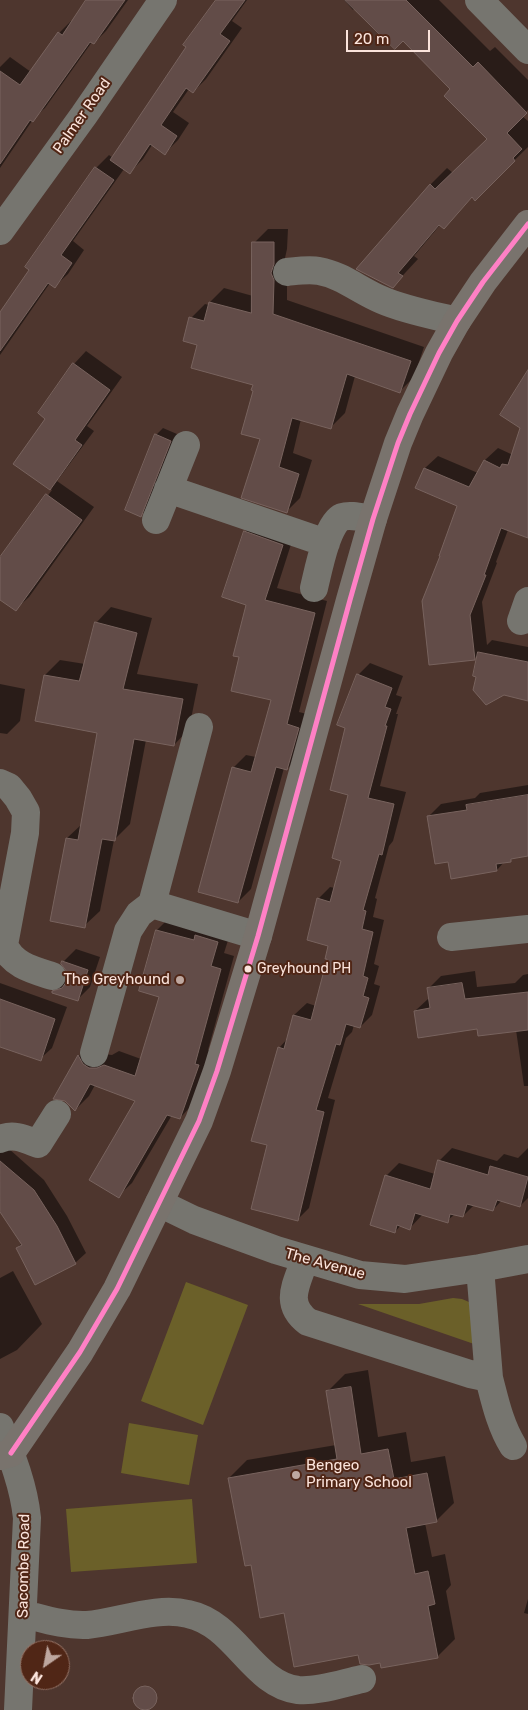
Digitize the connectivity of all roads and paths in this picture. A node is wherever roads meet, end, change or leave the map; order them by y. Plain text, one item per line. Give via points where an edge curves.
1 (163, 0) edge
2 (479, 0) edge
3 (528, 50) edge
4 (528, 224) edge
5 (0, 232) edge
6 (287, 272) dead end
7 (457, 321) junction
8 (186, 445) dead end
9 (168, 489) junction
10 (373, 519) junction
11 (156, 520) dead end
12 (326, 543) junction
13 (314, 588) dead end
14 (199, 727) dead end
15 (0, 783) edge
16 (152, 904) junction
17 (528, 929) edge
18 (258, 936) junction
19 (452, 937) dead end
20 (52, 976) dead end
21 (94, 1053) dead end
22 (57, 1114) dead end
23 (0, 1139) edge
24 (159, 1203) junction
25 (305, 1259) junction
26 (528, 1259) edge
27 (480, 1268) junction
28 (489, 1378) junction
29 (0, 1427) edge
30 (513, 1446) dead end
31 (6, 1455) edge
32 (24, 1614) junction
33 (362, 1679) dead end
34 (18, 1710) edge

1 - 5 street, Palmer Road
2 - 3 street
4 - 7 main road
6 - 7 street via 316,270 332,274 385,302
7 - 10 main road via 410,414
8 - 9 street
9 - 11 street
9 - 12 street
10 - 12 street via 340,518
10 - 18 main road
12 - 13 street
14 - 16 street
15 - 20 street via 9,787 26,812 4,945 7,952 25,967
16 - 18 street
16 - 21 street via 139,914 128,931
17 - 19 street
18 - 24 main road via 200,1121
22 - 23 street via 38,1144 17,1136
24 - 25 street, The Avenue via 194,1220
24 - 31 main road via 122,1281 90,1336 49,1399
25 - 27 street, The Avenue via 360,1275 404,1279
25 - 28 street via 294,1303 299,1315 308,1322
26 - 27 street, The Avenue
27 - 28 street
28 - 30 street via 499,1415
29 - 31 street, Sacombe Road
31 - 32 street, Sacombe Road via 26,1503
32 - 33 street via 63,1624 86,1625 162,1612 187,1613 218,1627 262,1673 280,1684 298,1690
32 - 34 street, Sacombe Road

